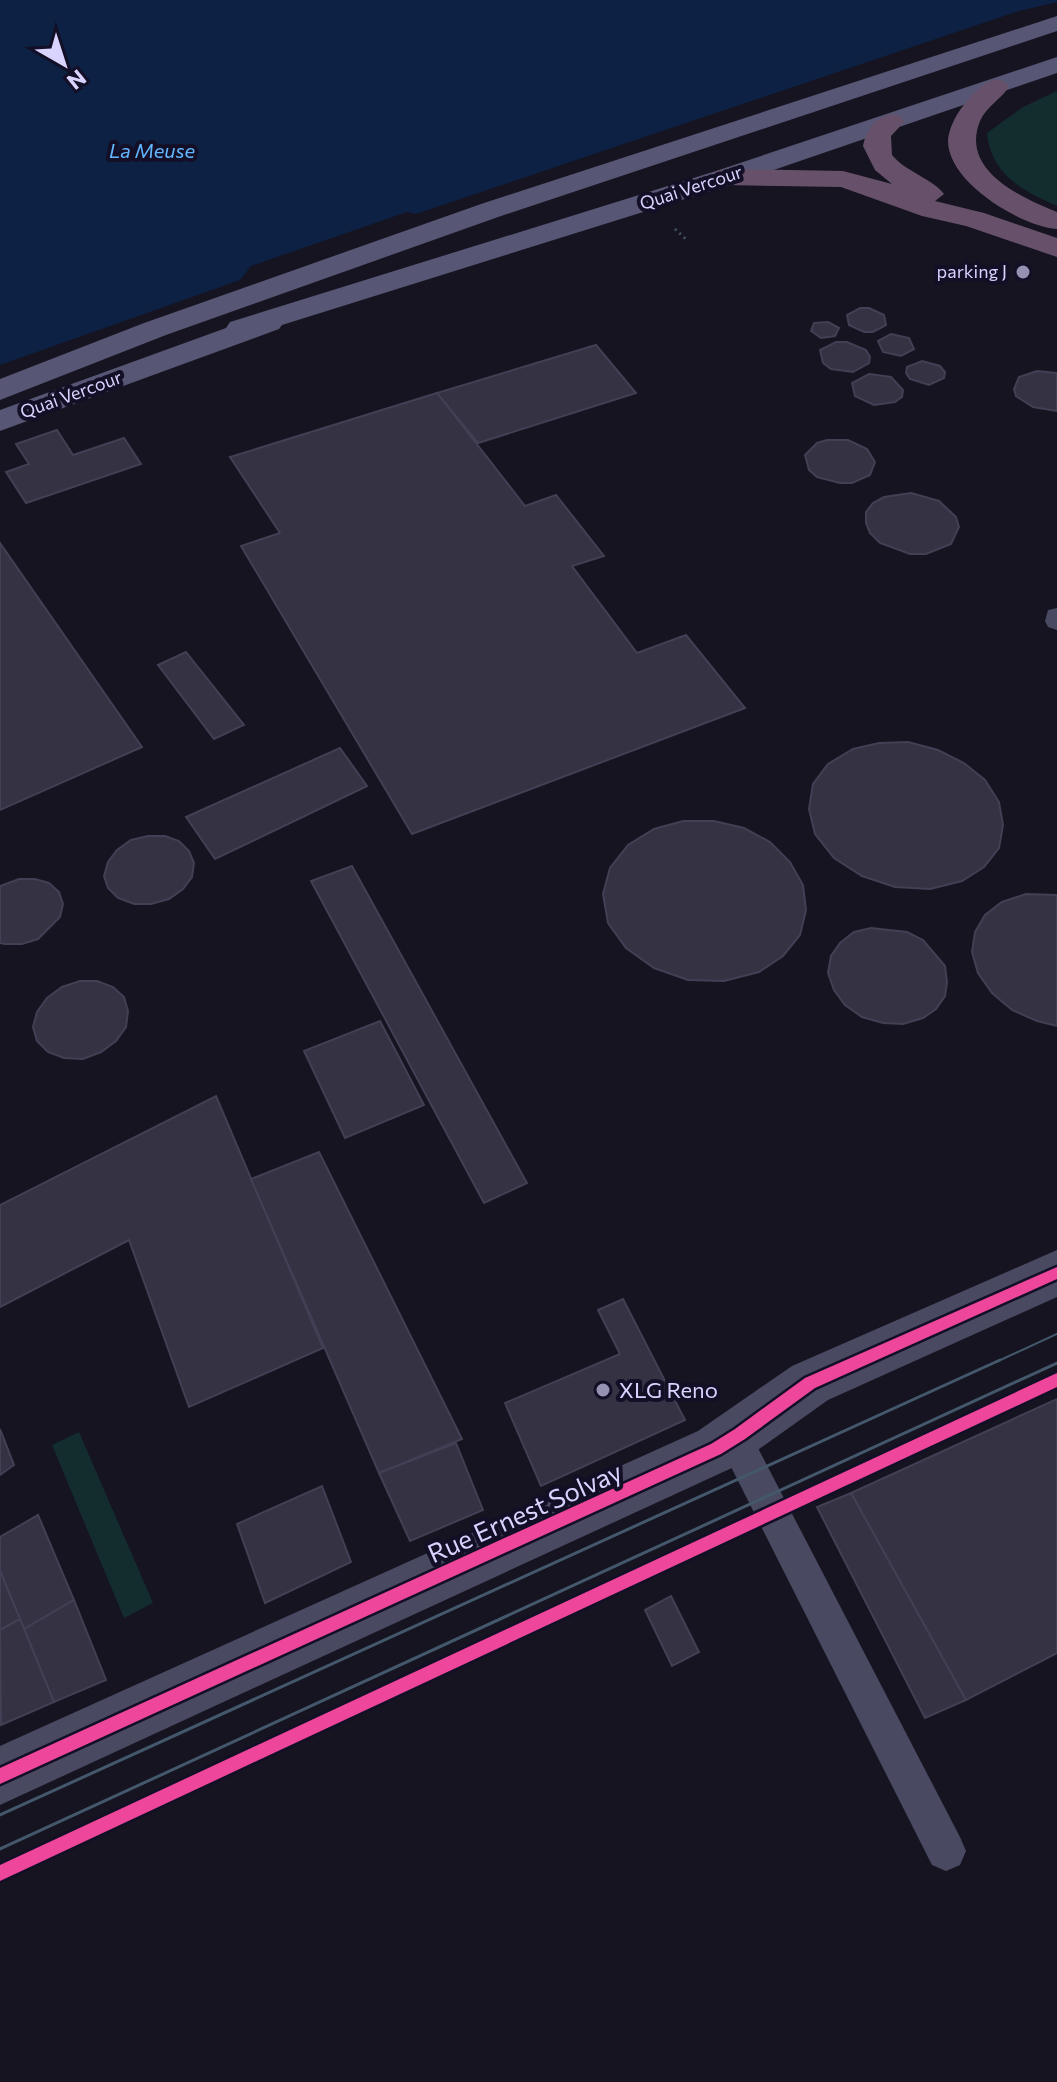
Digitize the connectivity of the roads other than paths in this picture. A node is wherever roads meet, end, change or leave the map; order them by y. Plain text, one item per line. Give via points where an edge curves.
1 (1057, 23) edge
2 (1057, 65) edge
3 (996, 87) junction
4 (891, 122) junction
5 (726, 177) junction
6 (974, 219) junction
7 (1057, 221) edge
8 (1057, 248) edge
9 (322, 304) junction
10 (0, 390) edge
11 (0, 400) edge
12 (0, 421) edge
13 (1057, 1273) edge
14 (726, 1444) junction
15 (0, 1776) edge
16 (946, 1851) dead end

1 - 10 main road via 491,210
2 - 3 main road, Quai Vercour
3 - 4 main road, Quai Vercour
3 - 7 highway via 966,122 965,157 997,192
4 - 5 main road, Quai Vercour
4 - 6 highway via 878,136 876,148 890,170
5 - 6 highway via 843,179
5 - 9 main road, Quai Vercour
6 - 8 highway
9 - 11 main road, Quai Vercour
9 - 12 main road, Quai Vercour
13 - 14 street, Rue Ernest Solvay via 810,1383
14 - 15 street, Rue Ernest Solvay
14 - 16 lane

